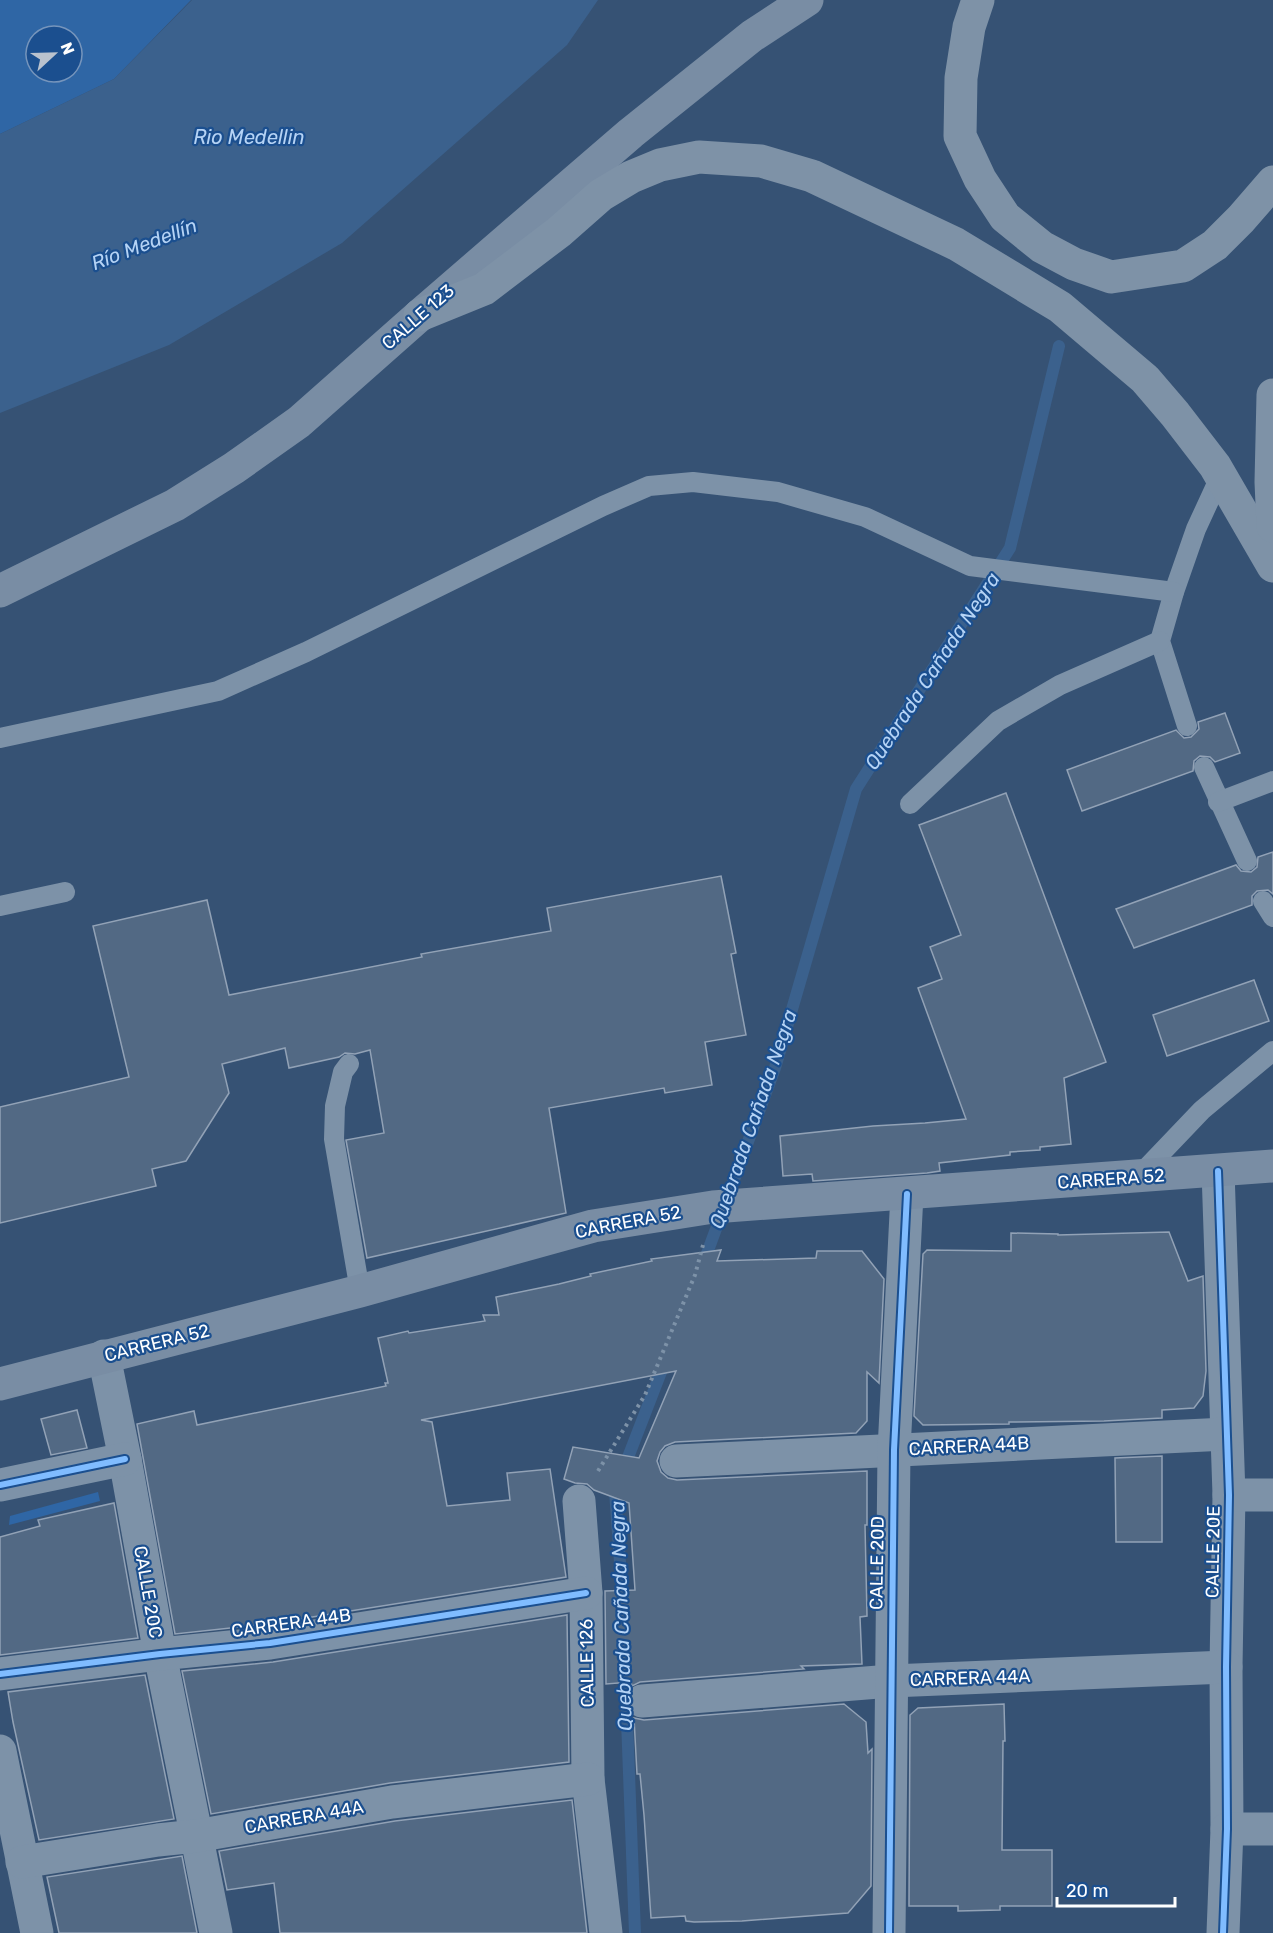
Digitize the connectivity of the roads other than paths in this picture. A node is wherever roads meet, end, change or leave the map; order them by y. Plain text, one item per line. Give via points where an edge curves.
1 (807, 0) edge
2 (978, 0) edge
3 (1273, 182) edge
4 (420, 315) junction
5 (1273, 395) edge
6 (1220, 477) junction
7 (1273, 526) edge
8 (1273, 566) edge
9 (0, 591) edge
10 (1174, 592) junction
11 (1160, 642) junction
12 (1187, 726) dead end
13 (0, 738) edge
14 (1204, 767) dead end
15 (1273, 781) edge
16 (1218, 802) junction
17 (910, 804) dead end
18 (1246, 861) dead end
19 (65, 892) dead end
20 (0, 906) edge
21 (1273, 1051) edge
22 (349, 1064) dead end
23 (1273, 1166) edge
24 (1218, 1171) junction
25 (1138, 1177) junction
26 (907, 1194) junction
27 (360, 1290) junction
28 (104, 1356) junction
29 (0, 1384) edge
30 (1226, 1434) junction
31 (894, 1450) junction
32 (125, 1458) junction
33 (676, 1461) dead end
34 (0, 1485) edge
35 (1229, 1495) junction
36 (1273, 1495) edge
37 (579, 1501) road end
38 (586, 1593) junction
39 (160, 1654) junction
40 (1226, 1667) junction
41 (0, 1674) edge
42 (891, 1681) junction
43 (642, 1701) dead end
44 (0, 1751) edge
45 (588, 1779) junction
46 (1227, 1829) junction
47 (1273, 1829) edge
48 (196, 1836) junction
49 (22, 1862) junction
50 (37, 1933) edge
51 (216, 1933) edge
52 (606, 1933) edge
53 (889, 1933) edge
54 (1223, 1933) edge

1 - 4 main road, CALLE 123 via 752,36 632,133
2 - 3 highway via 969,27 961,78 960,136 980,179 1005,217 1042,247 1111,277 1183,266 1215,244
4 - 6 highway via 484,289 601,195 631,177 660,165 699,157 761,161 812,176 956,244 1060,307 1145,379 1199,444
4 - 9 main road, CALLE 123 via 299,422 234,468 175,505
5 - 7 highway
6 - 8 highway
6 - 10 lane
10 - 11 lane
10 - 13 lane via 970,566 865,517 778,492 693,483 649,486 218,691
11 - 12 lane
11 - 17 lane via 1060,685 998,721
14 - 16 lane
15 - 16 lane
16 - 18 lane
19 - 20 lane
21 - 25 lane via 1203,1110
22 - 27 lane via 343,1072 335,1106 334,1139
23 - 24 main road, CARRERA 52
24 - 25 main road, CARRERA 52
24 - 30 street, CALLE 20E
25 - 26 main road, CARRERA 52
26 - 27 main road, CARRERA 52 via 715,1207 593,1226
26 - 31 street, CALLE 20D
27 - 28 main road, CARRERA 52
28 - 29 main road, CARRERA 52
28 - 32 street, CALLE 20C
30 - 31 street, CARRERA 44B
30 - 35 street, CALLE 20E
31 - 33 street, CARRERA 44B
31 - 42 street, CALLE 20D
32 - 34 street
32 - 39 street, CALLE 20C
35 - 36 street
35 - 40 street, CALLE 20E
37 - 38 street, CALLE 126
38 - 39 street, CARRERA 44B via 270,1643
38 - 45 street, CALLE 126
39 - 41 street, CARRERA 44B
39 - 48 street, CALLE 20C
40 - 42 street, CARRERA 44A
40 - 46 street, CALLE 20E
42 - 43 street, CARRERA 44A
42 - 53 street, CALLE 20D
44 - 49 street
45 - 48 street, CARRERA 44A via 392,1802
45 - 52 street, CALLE 126
46 - 47 street
46 - 54 street, CALLE 20E
48 - 49 street, CARRERA 44A
48 - 51 street, CALLE 20C
49 - 50 street

